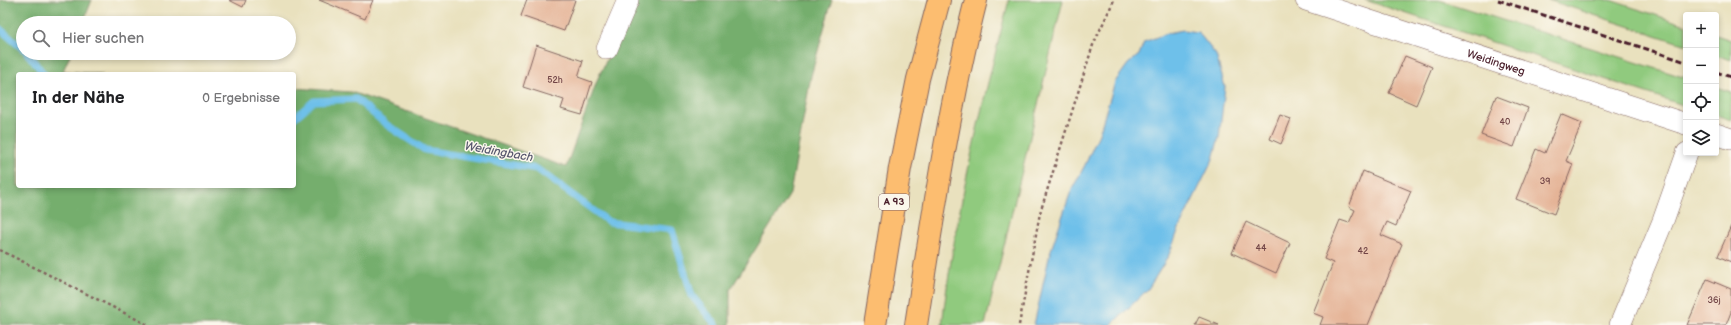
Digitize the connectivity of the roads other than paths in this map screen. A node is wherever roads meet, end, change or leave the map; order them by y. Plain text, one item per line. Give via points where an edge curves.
1 (628, 0) edge
2 (939, 0) edge
3 (976, 0) edge
4 (1306, 0) edge
5 (607, 49) dead end
6 (1683, 123) edge
7 (1719, 135) edge
8 (1731, 139) edge
9 (1686, 156) edge
10 (876, 325) edge
11 (916, 325) edge
12 (1620, 325) edge

1 - 5 street
2 - 10 highway, A 93 via 918,80 900,168
3 - 11 highway via 959,68
4 - 6 street, Weidingweg
7 - 8 street
9 - 12 street via 1663,221

